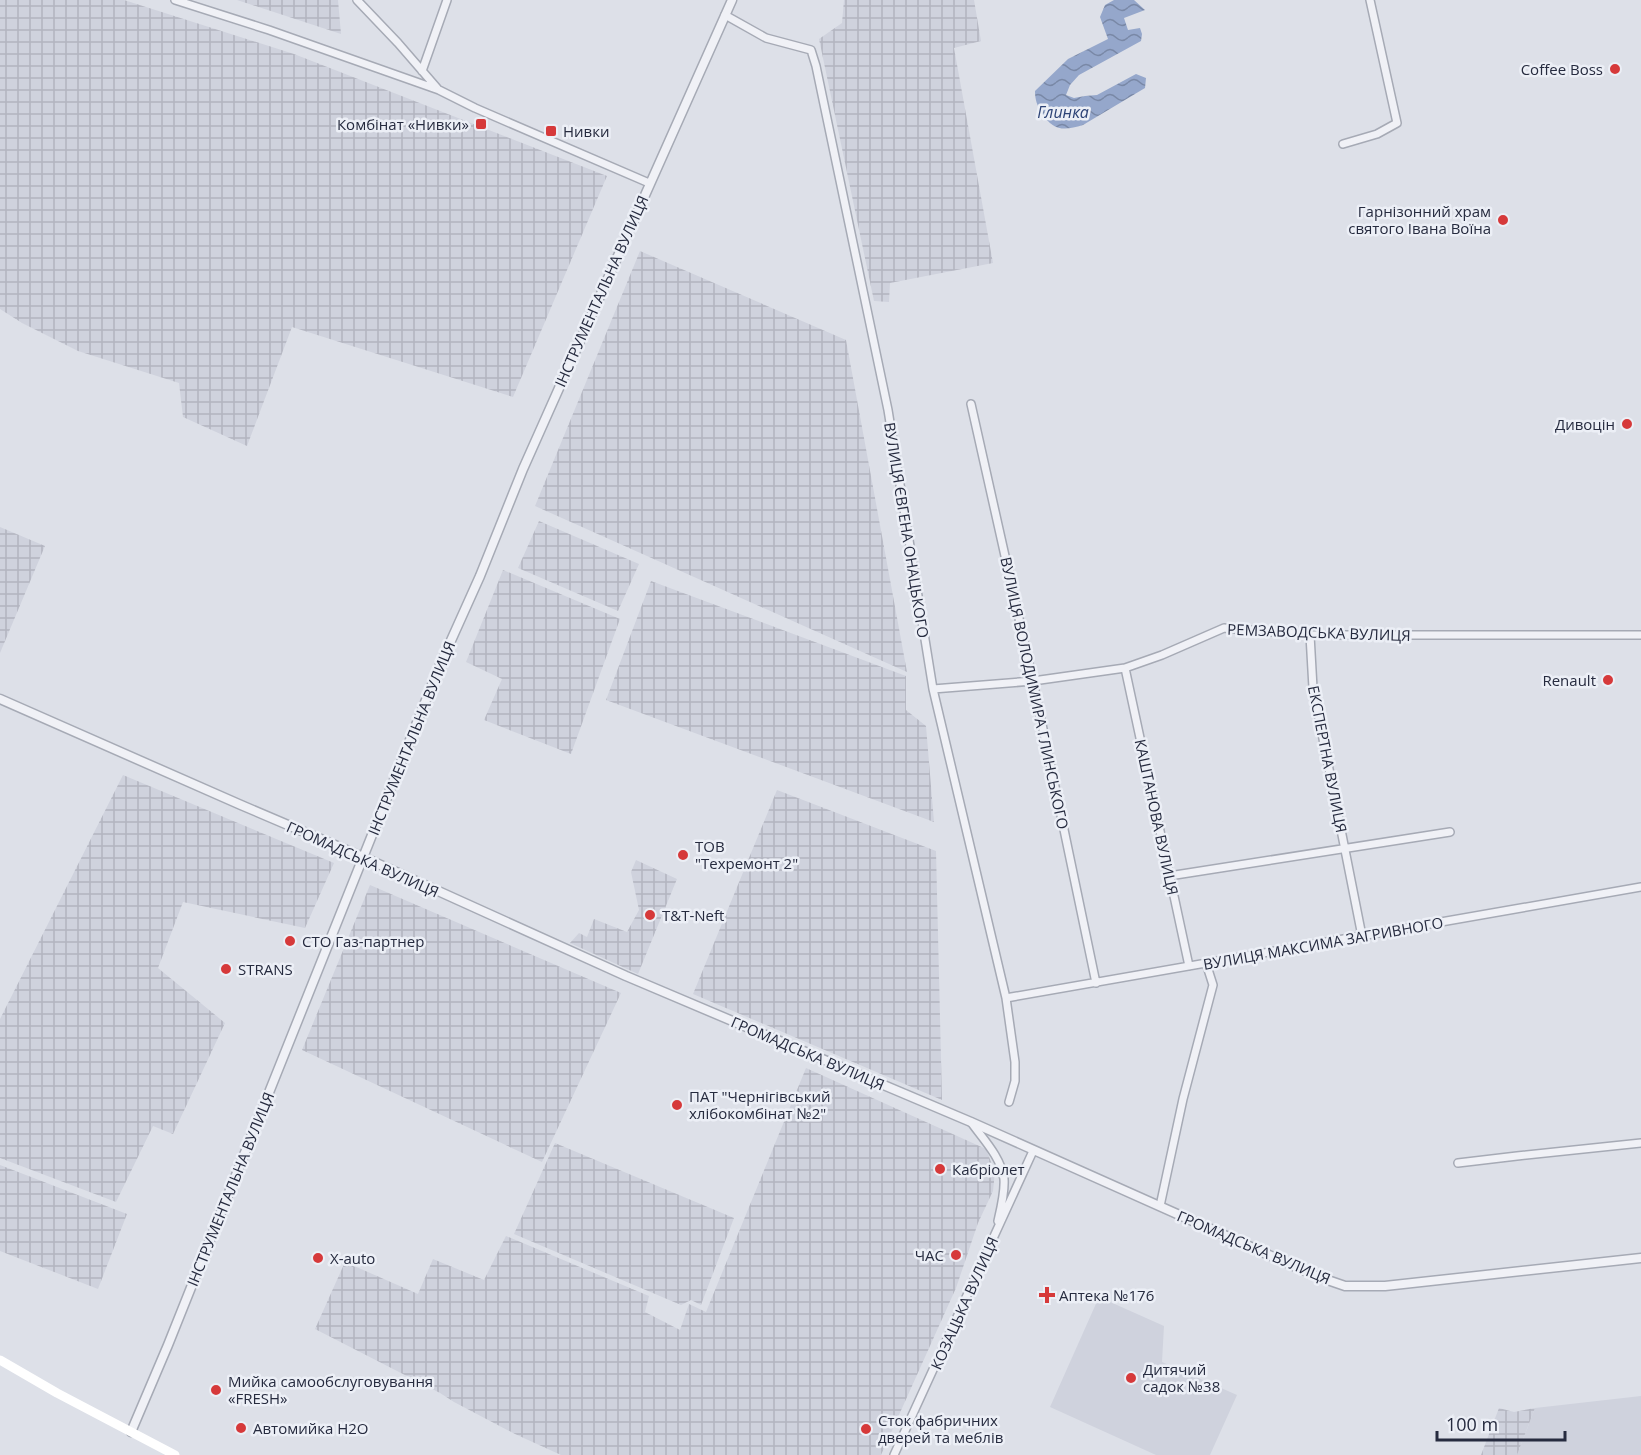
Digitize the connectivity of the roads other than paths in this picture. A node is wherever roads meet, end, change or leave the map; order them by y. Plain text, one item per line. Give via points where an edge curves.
1 (175, 0) edge
2 (357, 0) edge
3 (447, 0) edge
4 (732, 0) edge
5 (1370, 0) edge
6 (725, 15) junction
7 (422, 71) junction
8 (439, 90) junction
9 (1343, 144) dead end
10 (649, 183) junction
11 (971, 404) dead end
12 (1311, 635) junction
13 (1641, 635) edge
14 (1125, 668) junction
15 (1033, 681) junction
16 (933, 689) junction
17 (0, 699) edge
18 (1450, 832) dead end
19 (1345, 848) junction
20 (363, 857) junction
21 (1169, 876) junction
22 (1641, 887) edge
23 (1362, 936) junction
24 (1206, 963) junction
25 (1189, 966) junction
26 (1096, 983) junction
27 (1005, 998) junction
28 (1009, 1102) dead end
29 (971, 1122) junction
30 (1641, 1143) edge
31 (1033, 1151) junction
32 (1458, 1163) dead end
33 (1160, 1206) junction
34 (996, 1232) junction
35 (1641, 1258) edge
36 (0, 1360) edge
37 (131, 1432) junction
38 (175, 1455) edge
39 (894, 1455) edge

1 - 8 street, ІНСТРУМЕНТАЛЬНА ВУЛИЦЯ
2 - 7 street
3 - 7 street
4 - 6 street, ІНСТРУМЕНТАЛЬНА ВУЛИЦЯ
5 - 9 street via 1397,123 1377,134
6 - 10 street, ІНСТРУМЕНТАЛЬНА ВУЛИЦЯ
6 - 16 street, ВУЛИЦЯ ЄВГЕНА ОНАЦЬКОГО via 766,38 811,50 888,411
7 - 8 street
8 - 10 street, ІНСТРУМЕНТАЛЬНА ВУЛИЦЯ
10 - 20 street, ІНСТРУМЕНТАЛЬНА ВУЛИЦЯ via 523,469
11 - 15 street, ВУЛИЦЯ ВОЛОДИМИРА ГЛИНСЬКОГО
12 - 13 street, РЕМЗАВОДСЬКА ВУЛИЦЯ
12 - 14 street, РЕМЗАВОДСЬКА ВУЛИЦЯ via 1224,628
12 - 19 street, ЕКСПЕРТНА ВУЛИЦЯ via 1313,688
14 - 15 street, РЕМЗАВОДСЬКА ВУЛИЦЯ
14 - 21 street, КАШТАНОВА ВУЛИЦЯ
15 - 16 street, РЕМЗАВОДСЬКА ВУЛИЦЯ
15 - 26 street, ВУЛИЦЯ ВОЛОДИМИРА ГЛИНСЬКОГО
16 - 27 street, ВУЛИЦЯ ЄВГЕНА ОНАЦЬКОГО
17 - 20 street, ГРОМАДСЬКА ВУЛИЦЯ
18 - 19 street, ЕКСПЕРТНА ВУЛИЦЯ
19 - 21 street, ЕКСПЕРТНА ВУЛИЦЯ
19 - 23 street, ЕКСПЕРТНА ВУЛИЦЯ
20 - 29 street, ГРОМАДСЬКА ВУЛИЦЯ via 626,976
20 - 37 street, ІНСТРУМЕНТАЛЬНА ВУЛИЦЯ
21 - 25 street, КАШТАНОВА ВУЛИЦЯ
22 - 23 street, ВУЛИЦЯ МАКСИМА ЗАГРИВНОГО
23 - 24 street, ВУЛИЦЯ МАКСИМА ЗАГРИВНОГО
24 - 25 street, ВУЛИЦЯ МАКСИМА ЗАГРИВНОГО
24 - 33 street via 1213,985
25 - 26 street, ВУЛИЦЯ МАКСИМА ЗАГРИВНОГО
26 - 27 street, ВУЛИЦЯ МАКСИМА ЗАГРИВНОГО
27 - 28 street, ВУЛИЦЯ ЄВГЕНА ОНАЦЬКОГО via 1016,1062
29 - 31 street, ГРОМАДСЬКА ВУЛИЦЯ
29 - 34 street via 994,1153 1004,1179
30 - 32 street
31 - 33 street, ГРОМАДСЬКА ВУЛИЦЯ
31 - 34 street, КОЗАЦЬКА ВУЛИЦЯ
33 - 35 street, ГРОМАДСЬКА ВУЛИЦЯ via 1345,1286 1385,1286
34 - 39 street, КОЗАЦЬКА ВУЛИЦЯ
36 - 37 main road
37 - 38 main road

